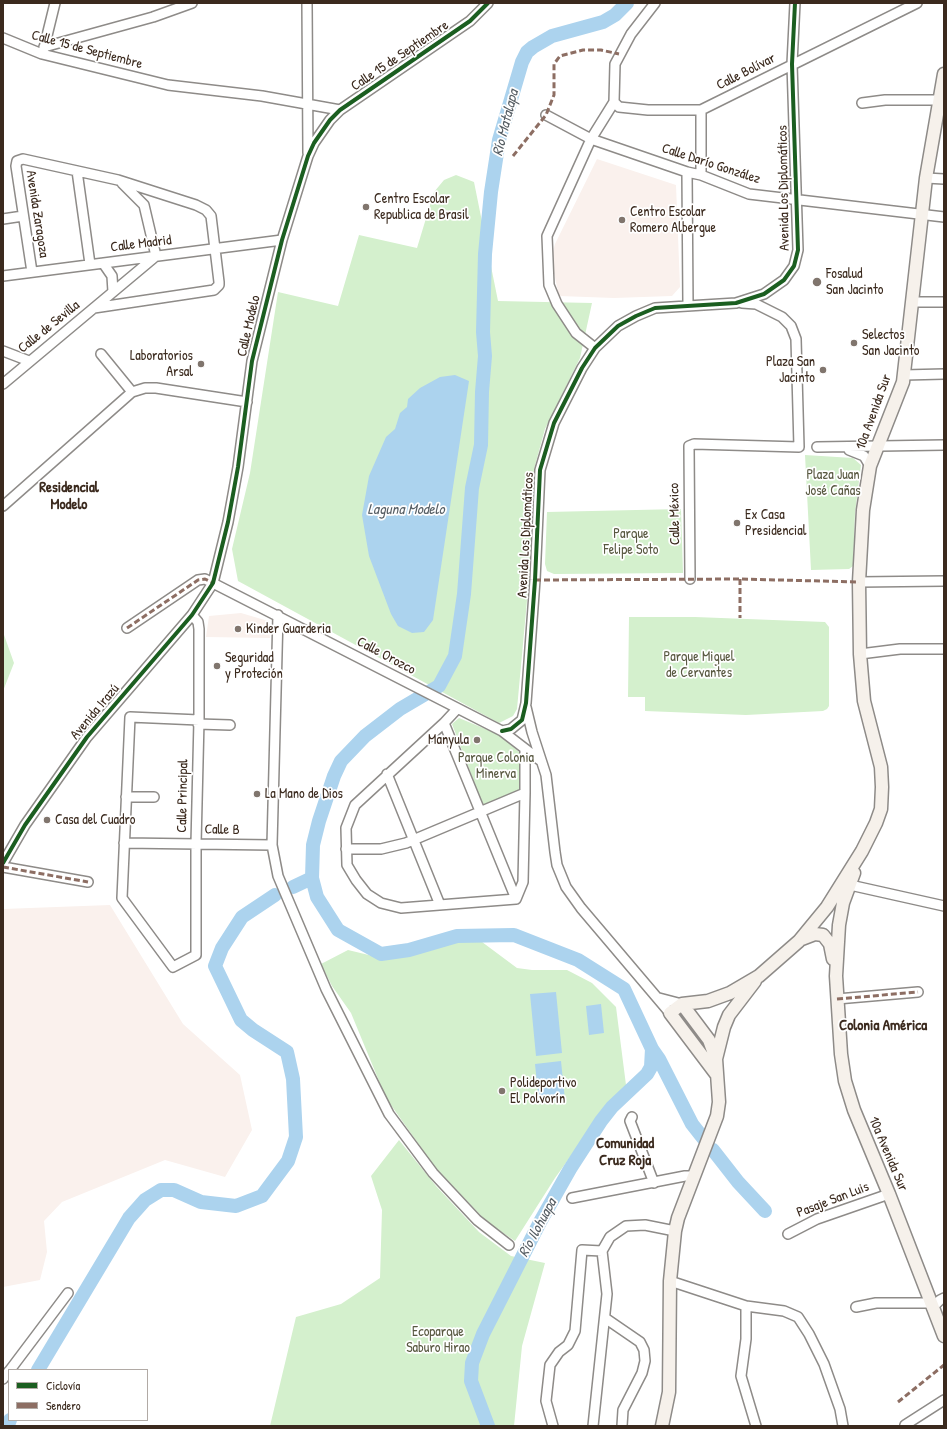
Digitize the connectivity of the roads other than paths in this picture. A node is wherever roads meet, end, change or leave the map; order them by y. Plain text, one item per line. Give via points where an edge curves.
1 (55, 3) edge
2 (192, 3) edge
3 (307, 3) edge
4 (488, 3) edge
5 (655, 3) edge
6 (795, 3) edge
7 (917, 3) edge
8 (3, 38) edge
9 (43, 51) junction
10 (792, 64) junction
11 (944, 74) edge
12 (941, 100) edge
13 (614, 102) junction
14 (862, 103) dead end
15 (307, 104) junction
16 (340, 110) junction
17 (701, 110) junction
18 (546, 115) dead end
19 (591, 140) junction
20 (308, 156) junction
21 (77, 171) junction
22 (687, 172) junction
23 (701, 175) junction
24 (926, 178) junction
25 (944, 179) edge
26 (118, 180) junction
27 (796, 200) junction
28 (922, 215) junction
29 (23, 216) junction
30 (944, 217) edge
31 (3, 219) edge
32 (282, 240) junction
33 (215, 248) junction
34 (156, 256) junction
35 (103, 262) junction
36 (90, 264) junction
37 (32, 272) junction
38 (3, 276) edge
39 (113, 292) junction
40 (913, 302) junction
41 (944, 302) edge
42 (736, 303) junction
43 (688, 306) junction
44 (94, 308) junction
45 (595, 348) junction
46 (3, 352) edge
47 (101, 354) dead end
48 (29, 361) junction
49 (944, 374) edge
50 (904, 375) junction
51 (3, 384) edge
52 (132, 392) junction
53 (247, 402) junction
54 (944, 445) edge
55 (817, 446) dead end
56 (878, 446) junction
57 (842, 447) junction
58 (870, 466) junction
59 (3, 506) edge
60 (690, 579) dead end
61 (944, 581) edge
62 (859, 582) junction
63 (213, 583) junction
64 (192, 615) junction
65 (278, 615) junction
66 (127, 628) dead end
67 (944, 649) edge
68 (860, 654) junction
69 (526, 703) junction
70 (457, 709) junction
71 (198, 722) junction
72 (444, 723) junction
73 (230, 725) dead end
74 (502, 731) junction
75 (525, 750) junction
76 (541, 761) junction
77 (387, 774) junction
78 (525, 793) junction
79 (126, 796) junction
80 (154, 797) dead end
81 (480, 811) junction
82 (414, 840) junction
83 (124, 843) junction
84 (196, 844) junction
85 (272, 845) junction
86 (346, 850) junction
87 (862, 851) junction
88 (3, 863) edge
89 (3, 867) edge
90 (88, 882) dead end
91 (850, 885) junction
92 (516, 899) junction
93 (440, 905) junction
94 (944, 906) edge
95 (799, 941) junction
96 (759, 976) junction
97 (836, 976) junction
98 (918, 992) dead end
99 (659, 998) junction
100 (837, 999) junction
101 (682, 1004) junction
102 (670, 1013) junction
103 (716, 1058) junction
104 (716, 1074) junction
105 (632, 1117) dead end
106 (693, 1176) junction
107 (654, 1183) junction
108 (889, 1194) junction
109 (572, 1198) dead end
110 (675, 1231) junction
111 (788, 1234) dead end
112 (509, 1245) dead end
113 (602, 1251) junction
114 (670, 1281) junction
115 (68, 1293) dead end
116 (944, 1298) edge
117 (931, 1305) junction
118 (746, 1306) junction
119 (856, 1307) dead end
120 (605, 1318) junction
121 (944, 1336) edge
122 (11, 1369) edge
123 (944, 1400) edge
124 (905, 1425) dead end
125 (553, 1426) edge
126 (593, 1426) edge
127 (622, 1426) edge
128 (662, 1426) edge
129 (756, 1426) edge
130 (843, 1426) edge

1 - 9 street
2 - 9 street
3 - 15 street, Calle Modelo
4 - 16 street, Calle 15 de Septiembre via 470,21
5 - 13 street via 631,34 615,64
6 - 10 street, Avenida Los Diplomáticos
7 - 10 street, Calle Bolívar
8 - 9 street, Calle 15 de Septiembre
9 - 15 street, Calle 15 de Septiembre via 168,86 262,96
10 - 17 street, Calle Bolívar
10 - 27 street, Avenida Los Diplomáticos
11 - 12 main road, 10a Avenida Sur
12 - 14 street via 885,100
12 - 24 main road, 10a Avenida Sur
13 - 17 street, Calle Bolívar via 619,107 648,110
13 - 19 street
15 - 16 street, Calle 15 de Septiembre
15 - 20 street, Calle Modelo
16 - 20 street, Calle Modelo via 321,131
17 - 23 street
18 - 19 street, Calle Darío González
19 - 22 street, Calle Darío González
19 - 45 street via 547,236 547,252 549,285 557,304 576,333
20 - 32 street, Calle Modelo
21 - 26 street
21 - 29 street, Avenida Zaragoza via 23,159 17,161
21 - 36 street
22 - 23 street, Calle Darío González
22 - 43 street
23 - 27 street, Calle Darío González via 750,194
24 - 25 street
24 - 28 main road, 10a Avenida Sur
26 - 33 street via 206,210 211,216
26 - 34 street via 144,205
27 - 28 street, Calle Darío González
27 - 42 street, Avenida Los Diplomáticos via 798,250 794,266 784,280 764,294
28 - 30 street, Calle Darío González
28 - 40 main road, 10a Avenida Sur
29 - 31 street
29 - 37 street, Avenida Zaragoza
32 - 33 street, Calle Madrid
32 - 53 street, Calle Modelo via 252,361
33 - 34 street, Calle Madrid
33 - 44 street via 219,285 214,290
34 - 35 street, Calle Madrid
34 - 39 street, Calle de Sevilla
35 - 36 street, Calle Madrid
35 - 39 street via 112,276
36 - 37 street, Calle Madrid
37 - 38 street, Calle Madrid
39 - 44 street, Calle de Sevilla
40 - 41 street
40 - 50 main road, 10a Avenida Sur
42 - 43 street, Avenida Los Diplomáticos
42 - 60 street, Calle México via 756,304 768,309 791,326 796,339 799,447 691,444 688,448
43 - 45 street, Avenida Los Diplomáticos via 655,308 636,316 618,326
44 - 48 street, Calle de Sevilla
45 - 69 street, Avenida Los Diplomáticos via 554,423 540,470
46 - 48 street
47 - 52 street
48 - 51 street, Calle de Sevilla
49 - 50 street
50 - 56 main road, 10a Avenida Sur
52 - 53 street via 156,388
52 - 59 street
53 - 63 street, Calle Modelo via 228,522
54 - 56 street
55 - 57 street
56 - 57 street
56 - 58 main road, 10a Avenida Sur
57 - 58 street via 864,456
58 - 62 main road, 10a Avenida Sur via 863,510
61 - 62 street
62 - 68 main road, 10a Avenida Sur
63 - 64 street, Avenida Irazú
63 - 65 street, Calle Orozco
63 - 66 street via 205,579 198,580
64 - 71 street, Calle Principal via 198,622 199,629
64 - 88 street, Avenida Irazú via 87,737 25,825
65 - 70 street, Calle Orozco
65 - 85 street
67 - 68 street via 900,649
68 - 87 main road, 10a Avenida Sur via 864,701 879,758 882,782 881,809
69 - 74 street, Avenida Los Diplomáticos via 522,720 511,729
69 - 76 street, Avenida Los Diplomáticos
70 - 72 street
70 - 74 street, Calle Orozco
71 - 73 street
71 - 79 street via 130,717
71 - 84 street, Calle Principal
72 - 77 street
72 - 81 street
74 - 75 street, Calle Orozco
75 - 76 street, Calle Orozco
75 - 78 street
76 - 99 street, Avenida Los Diplomáticos via 548,787 557,866 566,887
77 - 82 street
77 - 86 street via 355,805 346,828
78 - 81 street
78 - 92 street via 523,882
79 - 80 street
79 - 83 street
81 - 82 street
81 - 92 street
82 - 86 street via 381,849
82 - 93 street
83 - 84 street, Calle B
83 - 84 street, Calle Principal via 122,898 173,966 196,955
84 - 85 street, Calle B
85 - 112 street via 278,876 326,989 389,1114 433,1173 477,1220
86 - 93 street via 347,865 367,894 381,902 401,908
87 - 91 main road, 10a Avenida Sur
87 - 95 main road, 10a Avenida Sur via 827,907
89 - 90 street
91 - 94 street
91 - 97 main road, 10a Avenida Sur via 839,925
92 - 93 street
95 - 96 main road
95 - 97 main road, 10a Avenida Sur via 819,933 826,937 830,944
96 - 101 main road via 720,998 695,1004
96 - 103 main road via 729,1015
97 - 100 main road, 10a Avenida Sur
98 - 100 street
99 - 101 street
99 - 102 street, Avenida Los Diplomáticos
100 - 108 main road, 10a Avenida Sur via 842,1061 848,1095
101 - 102 main road
101 - 103 main road via 709,1040
102 - 104 main road
103 - 104 main road
104 - 106 main road via 719,1102 717,1116
105 - 107 street via 630,1121
106 - 107 street
106 - 110 main road
107 - 109 street
108 - 111 street, Pasaje San Luis via 835,1212
108 - 117 main road, 10a Avenida Sur
110 - 113 street via 645,1225 626,1226 610,1237
110 - 114 main road
113 - 120 street via 607,1294
113 - 125 street via 582,1250 575,1331 568,1345 559,1352 550,1365 546,1401
114 - 118 street
114 - 128 main road via 669,1392
115 - 122 street
116 - 117 street
117 - 119 street via 876,1303
117 - 121 main road, 10a Avenida Sur
118 - 129 street via 746,1339 741,1376
118 - 130 street via 784,1311 798,1317 824,1364 840,1409
120 - 126 street
120 - 127 street via 635,1338 644,1350 642,1373 623,1410
123 - 124 street

